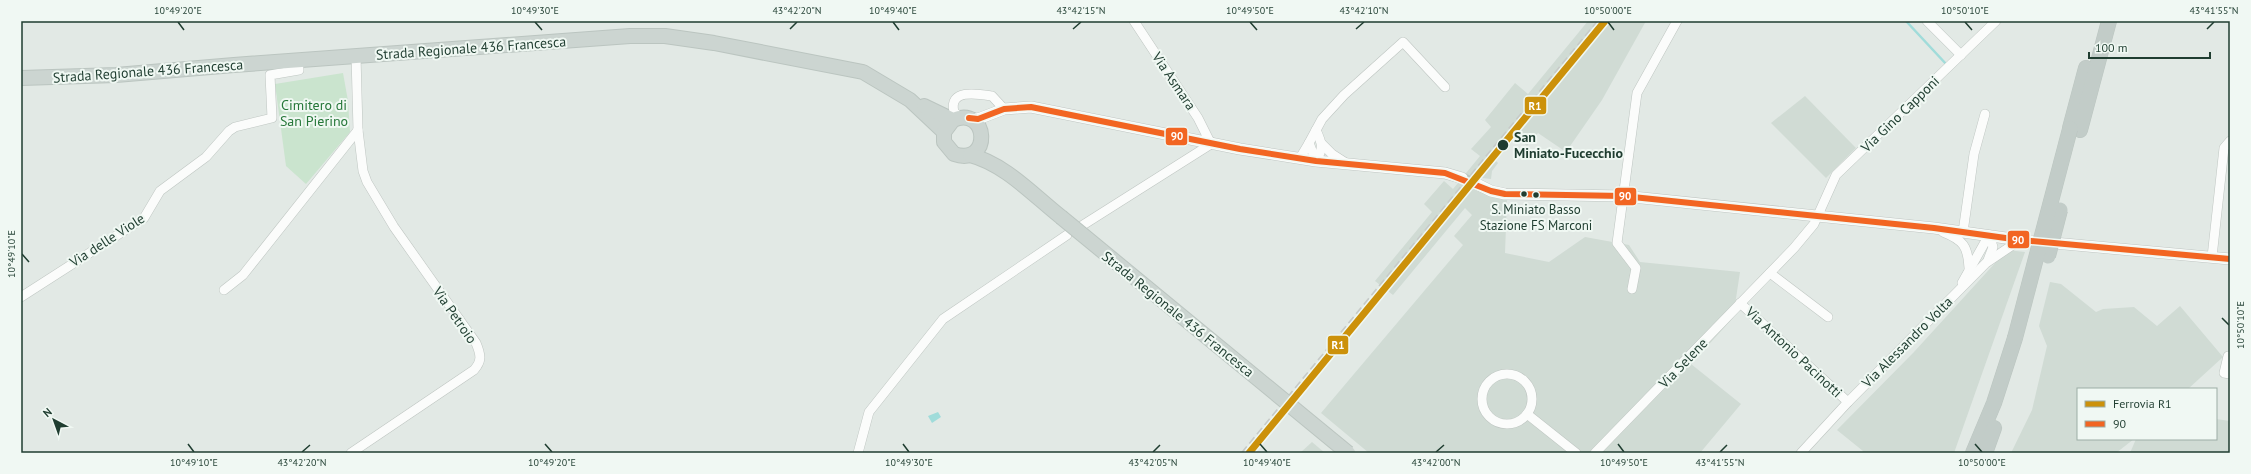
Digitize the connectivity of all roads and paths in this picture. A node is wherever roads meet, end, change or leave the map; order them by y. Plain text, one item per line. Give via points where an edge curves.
1 (1134, 21) edge
2 (1677, 21) edge
3 (1927, 21) edge
4 (1996, 21) edge
5 (2098, 21) edge
6 (2108, 21) edge
7 (1961, 55) junction
8 (356, 56) junction
9 (298, 60) junction
10 (21, 78) edge
11 (1445, 87) dead end
12 (910, 100) junction
13 (1002, 110) junction
14 (1985, 114) dead end
15 (961, 118) junction
16 (2075, 129) junction
17 (358, 130) junction
18 (1316, 130) junction
19 (944, 132) junction
20 (982, 139) junction
21 (2230, 141) edge
22 (1309, 143) junction
23 (1211, 144) junction
24 (1322, 144) junction
25 (970, 155) junction
26 (1300, 158) junction
27 (1316, 160) junction
28 (1347, 164) junction
29 (1008, 174) junction
30 (1462, 178) tunnel mouth
31 (1477, 184) tunnel mouth
32 (1623, 196) junction
33 (1818, 216) junction
34 (1083, 225) dead end
35 (1934, 228) junction
36 (1963, 232) junction
37 (1067, 235) dead end
38 (1990, 235) junction
39 (2020, 240) junction
40 (2212, 257) junction
41 (2230, 259) edge
42 (1986, 263) junction
43 (1969, 268) junction
44 (1770, 273) junction
45 (1632, 289) dead end
46 (224, 290) dead end
47 (1957, 291) junction
48 (21, 297) edge
49 (1740, 303) junction
50 (1828, 317) dead end
51 (2020, 338) junction
52 (2228, 356) dead end
53 (2230, 374) edge
54 (1848, 402) junction
55 (1527, 414) junction
56 (351, 453) edge
57 (858, 453) edge
58 (1348, 453) edge
59 (1576, 453) edge
60 (1596, 453) edge
61 (1801, 453) edge
62 (1973, 453) edge
63 (1984, 453) edge

1 - 23 street, Via Asmara via 1198,118
2 - 32 street via 1637,93
3 - 7 street
4 - 7 street, Via Gino Capponi
5 - 16 highway
6 - 16 highway
7 - 33 street, Via Gino Capponi via 1836,175
8 - 9 main road, Strada Regionale 436 Francesca
8 - 12 main road, Strada Regionale 436 Francesca via 630,36 668,37 714,43 863,72
8 - 17 street, Via Petroio
9 - 10 main road, Strada Regionale 436 Francesca via 116,75
9 - 48 street, Via delle Viole via 299,70 270,75 272,118 235,127 229,131 206,157 160,192 144,218
11 - 18 street via 1403,42 1344,95 1322,119
12 - 15 main road, Strada Regionale 436 Francesca
12 - 19 main road, Strada Regionale 436 Francesca
13 - 15 street via 978,119
13 - 15 street via 992,96 965,93 954,104 954,112
13 - 20 street via 986,125
13 - 23 street via 1031,107
14 - 36 street via 1974,154
15 - 19 main road
15 - 20 main road, Strada Regionale 436 Francesca via 978,125
16 - 51 highway, bridge
17 - 46 street via 243,275
17 - 56 street, Via Petroio via 363,171 367,182 394,227 476,344 480,353 480,363 474,370
18 - 22 street
18 - 24 street
19 - 25 main road, Strada Regionale 436 Francesca via 944,142 949,151 959,156
20 - 25 main road
20 - 29 main road, Strada Regionale 436 Francesca
21 - 40 street via 2224,148
22 - 26 street
22 - 27 street
23 - 26 street
23 - 34 street
24 - 27 street via 1322,151
24 - 28 street
25 - 29 main road, Strada Regionale 436 Francesca via 986,160
26 - 27 street
27 - 28 street
28 - 30 street via 1445,173
29 - 58 main road, Strada Regionale 436 Francesca, bridge
31 - 32 street via 1505,194
32 - 33 street
32 - 45 street via 1617,243 1636,268
33 - 35 street
33 - 44 street, Via Selene via 1798,244
35 - 36 street
35 - 43 street via 1952,235 1963,244 1968,253
36 - 38 street
37 - 57 street via 943,319 869,412
38 - 39 street
38 - 42 street via 1992,252
38 - 43 street
39 - 40 street
39 - 42 street, Via Alessandro Volta
40 - 41 street
42 - 47 street, Via Alessandro Volta
43 - 47 street
44 - 49 street, Via Selene
44 - 50 street
47 - 54 street, Via Alessandro Volta
49 - 54 street, Via Antonio Pacinotti
49 - 60 street, Via Selene
51 - 62 highway
51 - 63 highway
52 - 53 street via 2224,373
54 - 61 street, Via Alessandro Volta
55 - 55 street via 1532,398 1526,382 1511,374 1502,374 1487,383 1483,390 1482,406 1491,419 1498,423 1510,424 1522,420
55 - 59 street

